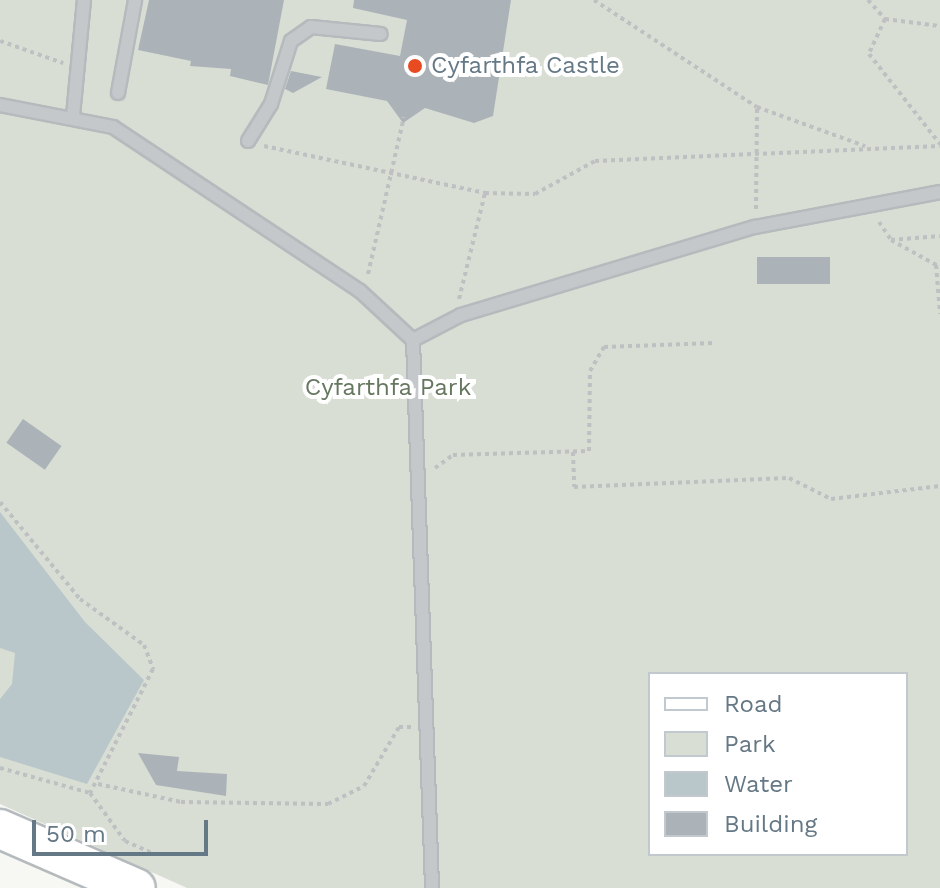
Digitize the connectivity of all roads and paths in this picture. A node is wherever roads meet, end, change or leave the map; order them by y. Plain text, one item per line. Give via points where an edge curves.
1 (84, 0) edge
2 (135, 0) edge
3 (594, 0) edge
4 (868, 0) edge
5 (885, 19) junction
6 (940, 26) edge
7 (381, 34) dead end
8 (0, 41) edge
9 (69, 65) dead end
10 (118, 93) dead end
11 (0, 105) edge
12 (757, 107) junction
13 (73, 116) junction
14 (404, 117) dead end
15 (248, 141) joint
16 (940, 145) edge
17 (867, 146) junction
18 (756, 155) junction
19 (390, 174) junction
20 (940, 192) edge
21 (485, 193) junction
22 (871, 208) junction
23 (755, 227) junction
24 (940, 236) edge
25 (891, 240) junction
26 (938, 266) edge
27 (360, 291) junction
28 (940, 314) edge
29 (461, 315) junction
30 (413, 340) junction
31 (714, 343) dead end
32 (573, 452) junction
33 (421, 470) junction
34 (940, 486) edge
35 (0, 502) edge
36 (428, 727) junction
37 (0, 768) edge
38 (98, 784) junction
39 (90, 793) junction
40 (0, 829) edge
41 (152, 853) dead end
42 (136, 888) edge
43 (432, 888) edge

1 - 13 lane
2 - 10 lane
3 - 12 path
4 - 5 path
5 - 6 path
5 - 16 path via 869,54
7 - 15 lane via 311,27 291,41 271,104
8 - 9 path
11 - 13 lane
12 - 17 path
12 - 18 path
13 - 27 lane via 113,127
14 - 19 path
15 - 19 path
16 - 17 path
17 - 18 path
18 - 21 path via 595,161 535,194
18 - 23 path
19 - 21 path
19 - 27 path
20 - 22 lane
21 - 29 path
22 - 23 lane
22 - 25 path
23 - 29 lane
24 - 25 path
25 - 26 path
26 - 28 path
27 - 30 lane
29 - 30 lane
30 - 33 lane
31 - 32 path via 604,347 590,371 589,451
32 - 33 path via 453,455
32 - 34 path via 574,487 789,478 831,499
33 - 36 lane
35 - 38 path via 80,599 144,645 153,669
36 - 38 path via 399,727 364,786 328,804 181,802
36 - 43 lane
37 - 39 path
38 - 39 path
39 - 41 path via 125,841
40 - 42 main road

